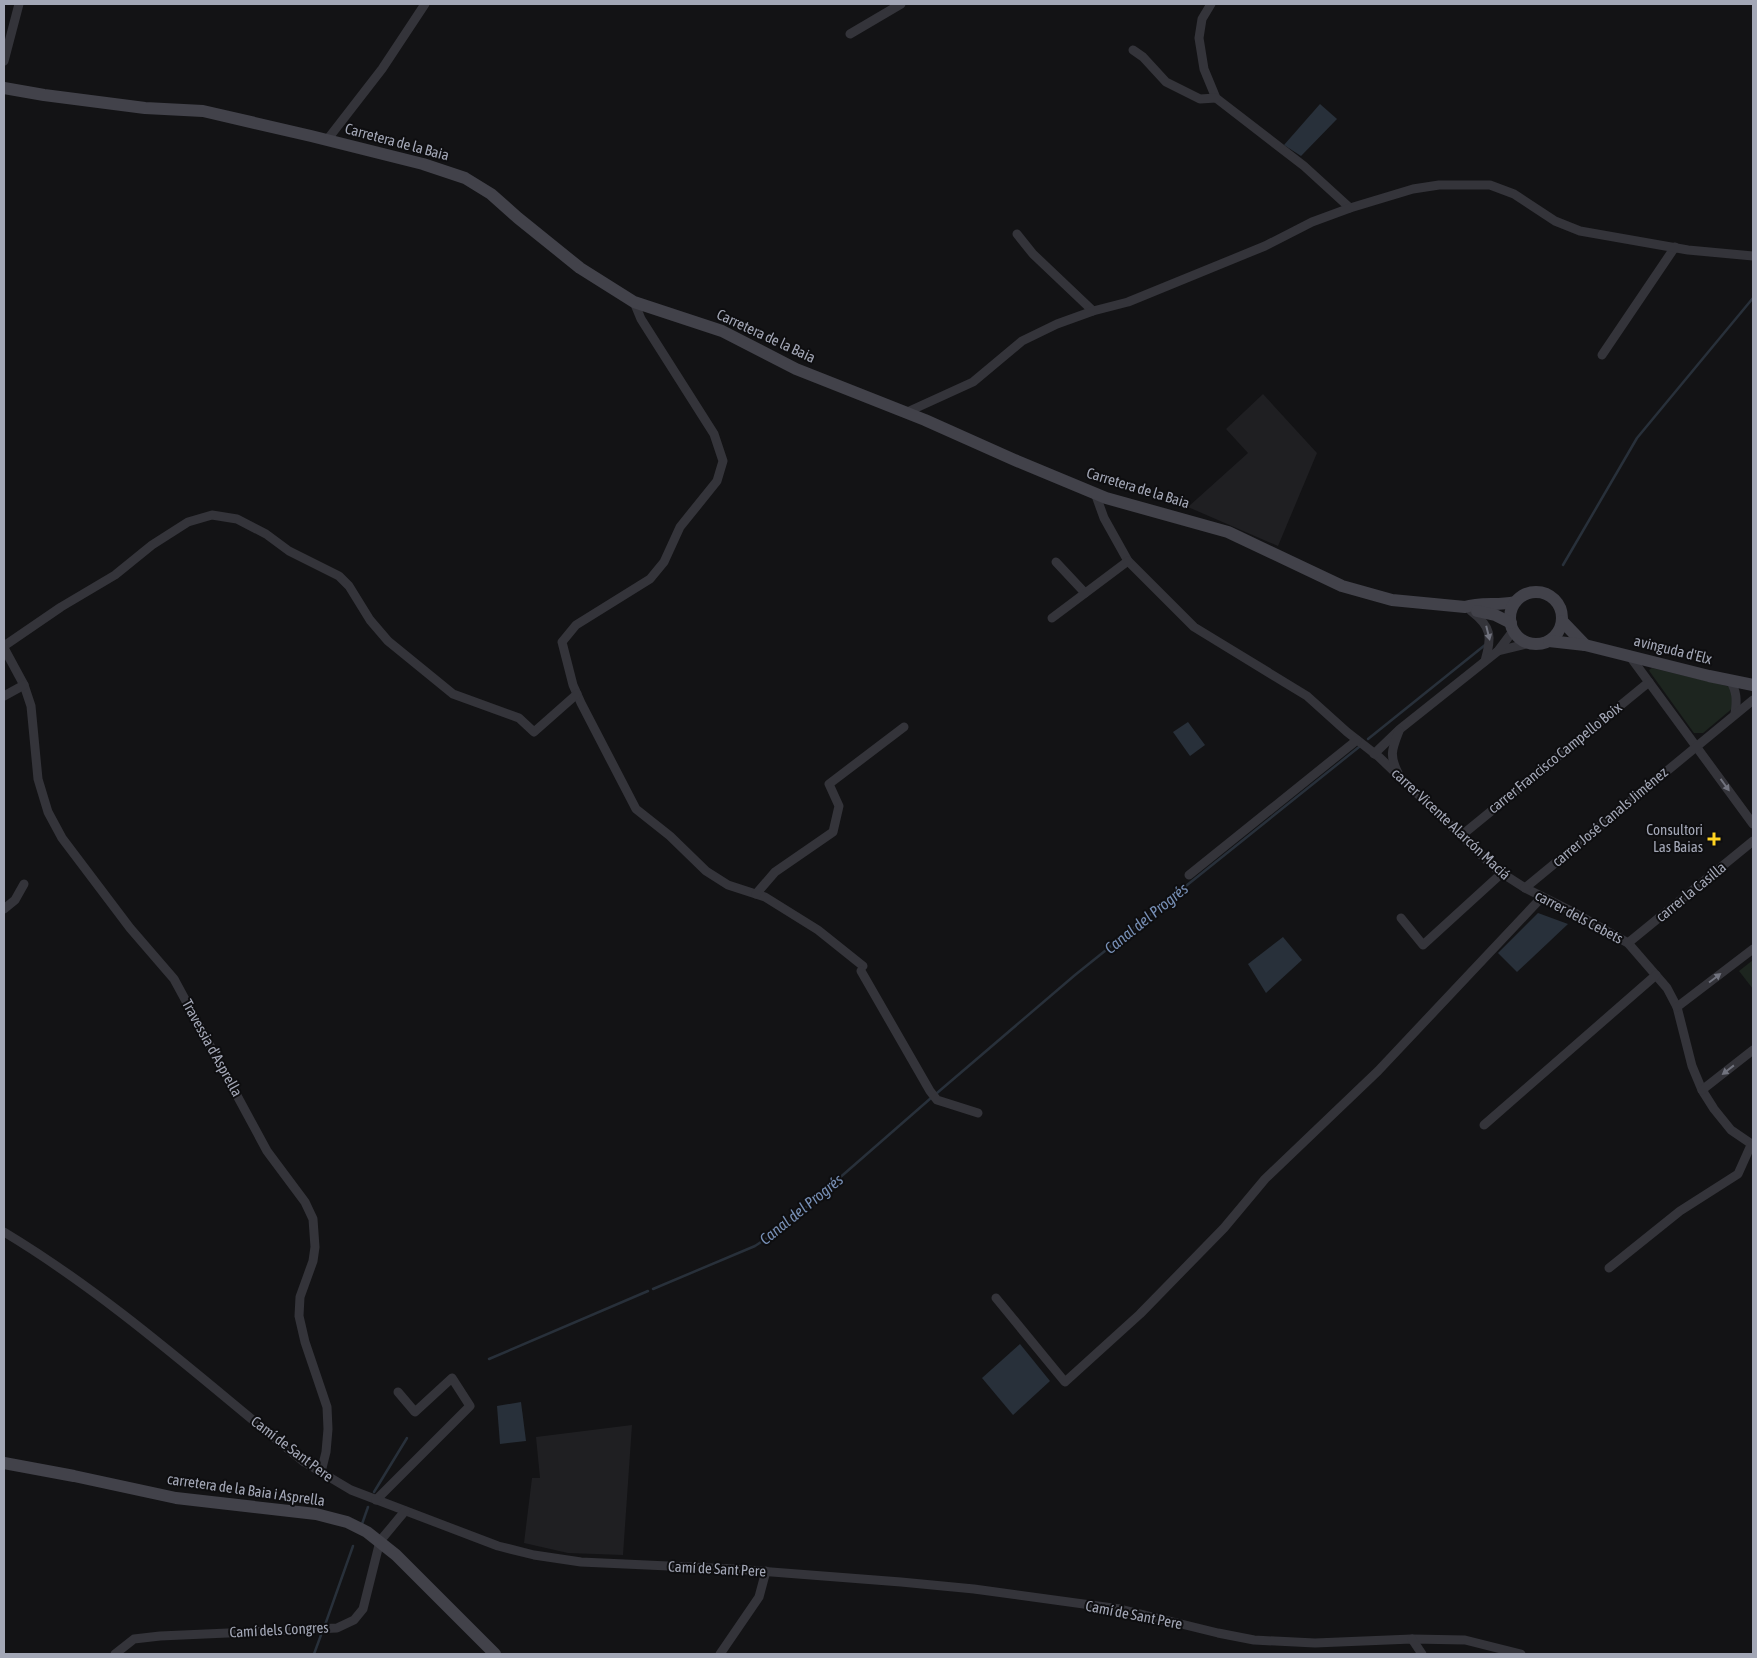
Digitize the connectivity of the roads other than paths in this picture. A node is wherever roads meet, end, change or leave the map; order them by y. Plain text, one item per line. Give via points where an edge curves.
1 (19, 4) edge
2 (425, 4) edge
3 (901, 4) edge
4 (1211, 4) edge
5 (850, 34) dead end
6 (1133, 50) dead end
7 (4, 61) edge
8 (4, 88) edge
9 (1216, 98) junction
10 (327, 140) junction
11 (1350, 208) junction
12 (1017, 234) dead end
13 (1675, 247) junction
14 (1753, 256) edge
15 (634, 302) junction
16 (1093, 310) junction
17 (1602, 355) dead end
18 (905, 413) junction
19 (1095, 493) junction
20 (1128, 561) junction
21 (1056, 562) dead end
22 (1086, 593) junction
23 (1515, 602) junction
24 (1468, 609) junction
25 (1052, 618) dead end
26 (1562, 621) junction
27 (1512, 627) junction
28 (1548, 640) junction
29 (1530, 643) junction
30 (1585, 645) junction
31 (4, 647) edge
32 (1498, 651) junction
33 (1629, 655) junction
34 (1485, 661) junction
35 (1730, 680) junction
36 (1649, 682) junction
37 (24, 685) junction
38 (1753, 685) edge
39 (577, 694) junction
40 (4, 696) edge
41 (1753, 700) edge
42 (1735, 714) junction
43 (904, 727) dead end
44 (1400, 729) junction
45 (1357, 740) junction
46 (1696, 745) junction
47 (1377, 756) junction
48 (1401, 778) junction
49 (1753, 824) edge
50 (1462, 834) junction
51 (1753, 841) edge
52 (1502, 873) junction
53 (1189, 875) dead end
54 (24, 884) dead end
55 (1525, 888) junction
56 (756, 894) junction
57 (1542, 896) junction
58 (4, 909) edge
59 (1402, 918) dead end
60 (1628, 943) junction
61 (1753, 950) edge
62 (1656, 975) junction
63 (1677, 1007) junction
64 (1753, 1050) edge
65 (1702, 1090) junction
66 (978, 1113) dead end
67 (1484, 1126) dead end
68 (1752, 1145) edge
69 (4, 1232) edge
70 (1609, 1268) dead end
71 (996, 1298) dead end
72 (398, 1392) dead end
73 (4, 1463) edge
74 (320, 1472) junction
75 (376, 1500) junction
76 (405, 1510) junction
77 (380, 1541) junction
78 (766, 1571) junction
79 (1412, 1639) junction
80 (115, 1654) edge
81 (495, 1654) edge
82 (720, 1654) edge
83 (1422, 1654) edge
84 (1521, 1654) edge

1 - 7 street
2 - 10 street via 382,69
3 - 5 street
4 - 9 street via 1202,19 1199,38 1204,69
6 - 9 street via 1143,56 1166,82 1200,99
8 - 10 main road, Carretera de la Baia via 145,108 203,111
9 - 11 street via 1304,166
10 - 15 main road, Carretera de la Baia via 465,178 491,194 580,268
11 - 13 street via 1413,189 1490,185 1514,194 1555,221 1580,231
11 - 16 street via 1128,302
12 - 16 street via 1033,254
13 - 14 street
13 - 17 street
15 - 18 main road, Carretera de la Baia via 722,330 796,369
15 - 39 street via 640,319 714,434 723,461 717,481 680,527 664,562 650,579 576,625 562,642
16 - 18 street via 1022,341 973,382
18 - 19 main road, Carretera de la Baia
19 - 20 street, carrer Vicente Alarcón Maciá via 1104,518
19 - 24 main road, Carretera de la Baia via 1228,532 1342,586 1392,600
20 - 22 street
20 - 45 street, carrer Vicente Alarcón Maciá via 1194,627 1308,696
21 - 22 street
22 - 25 street
23 - 24 main road, Carretera de la Baia via 1473,605
23 - 26 main road via 1530,592 1539,592 1558,604
23 - 27 main road via 1509,616
24 - 27 main road, Carretera de la Baia via 1488,612
24 -> 34 street via 1488,627 1490,644
26 - 28 main road via 1559,630
26 - 30 main road
27 - 29 main road via 1522,641
27 - 32 street
28 - 29 main road
28 - 30 main road, avinguda d'Elx
29 - 32 street
30 - 33 main road, avinguda d'Elx
31 - 37 street, Travessia d'Asprella
31 - 39 street via 115,575 159,540 188,522 212,515 237,520 339,576 388,641 453,694 519,718 534,732
32 - 34 street
33 - 35 main road, avinguda d'Elx
33 - 36 street
34 - 44 street
35 - 38 main road, avinguda d'Elx
35 - 42 street via 1736,690
36 - 46 street
36 - 50 street, carrer Francisco Campello Boix
37 - 40 street
37 - 74 street, Travessia d'Asprella via 31,706 38,779 48,812 62,838 130,928 174,979 267,1151 305,1202 313,1219 313,1261 300,1297 299,1316 327,1407 326,1452
39 - 56 street via 636,809 706,871 728,884
41 - 42 street, carrer José Canals Jiménez
42 - 46 street, carrer José Canals Jiménez
43 - 56 street via 829,784 839,806 833,832 775,872
44 - 47 street
44 - 48 street via 1391,750
45 - 47 street, carrer Vicente Alarcón Maciá
45 - 53 street
46 -> 49 street
46 - 55 street, carrer José Canals Jiménez
47 - 48 street, carrer Vicente Alarcón Maciá
48 - 50 street, carrer Vicente Alarcón Maciá
50 - 52 street, carrer Vicente Alarcón Maciá
51 - 60 street, carrer la Casilla
52 - 55 street, carrer Vicente Alarcón Maciá
52 - 59 street via 1423,945
54 - 58 street via 15,900
55 - 57 street, carrer dels Cebets
56 - 66 street via 818,930 862,968 930,1092 937,1100
57 - 60 street, carrer dels Cebets
57 - 71 street via 1378,1071 1265,1179 1224,1228 1140,1314 1064,1382
60 - 62 street, carrer dels Cebets
63 -> 61 street
62 - 63 street, carrer dels Cebets
62 - 67 street
63 - 65 street, carrer dels Cebets via 1692,1066
64 -> 65 street
65 - 68 street, carrer dels Cebets via 1730,1130
68 - 70 street via 1738,1174 1680,1211
69 - 74 street, Camí de Sant Pere via 139,1325
72 - 75 street via 415,1412 452,1378 470,1406
73 - 77 main road, carretera de la Baia i Asprella via 176,1498 316,1514 347,1522
74 - 75 street, Camí de Sant Pere
75 - 76 street, Camí de Sant Pere
76 - 77 street, Camí dels Congres
76 - 78 street, Camí de Sant Pere via 498,1546 534,1555 581,1562
77 - 80 street, Camí dels Congres via 363,1609 354,1620 337,1628 134,1639
77 - 81 main road, carretera de la Baia i Asprella
78 - 79 street, Camí de Sant Pere via 974,1589 1120,1609 1254,1640 1315,1643
78 - 82 street via 760,1597
79 - 83 street
79 - 84 street, Camí de Sant Pere via 1465,1640

